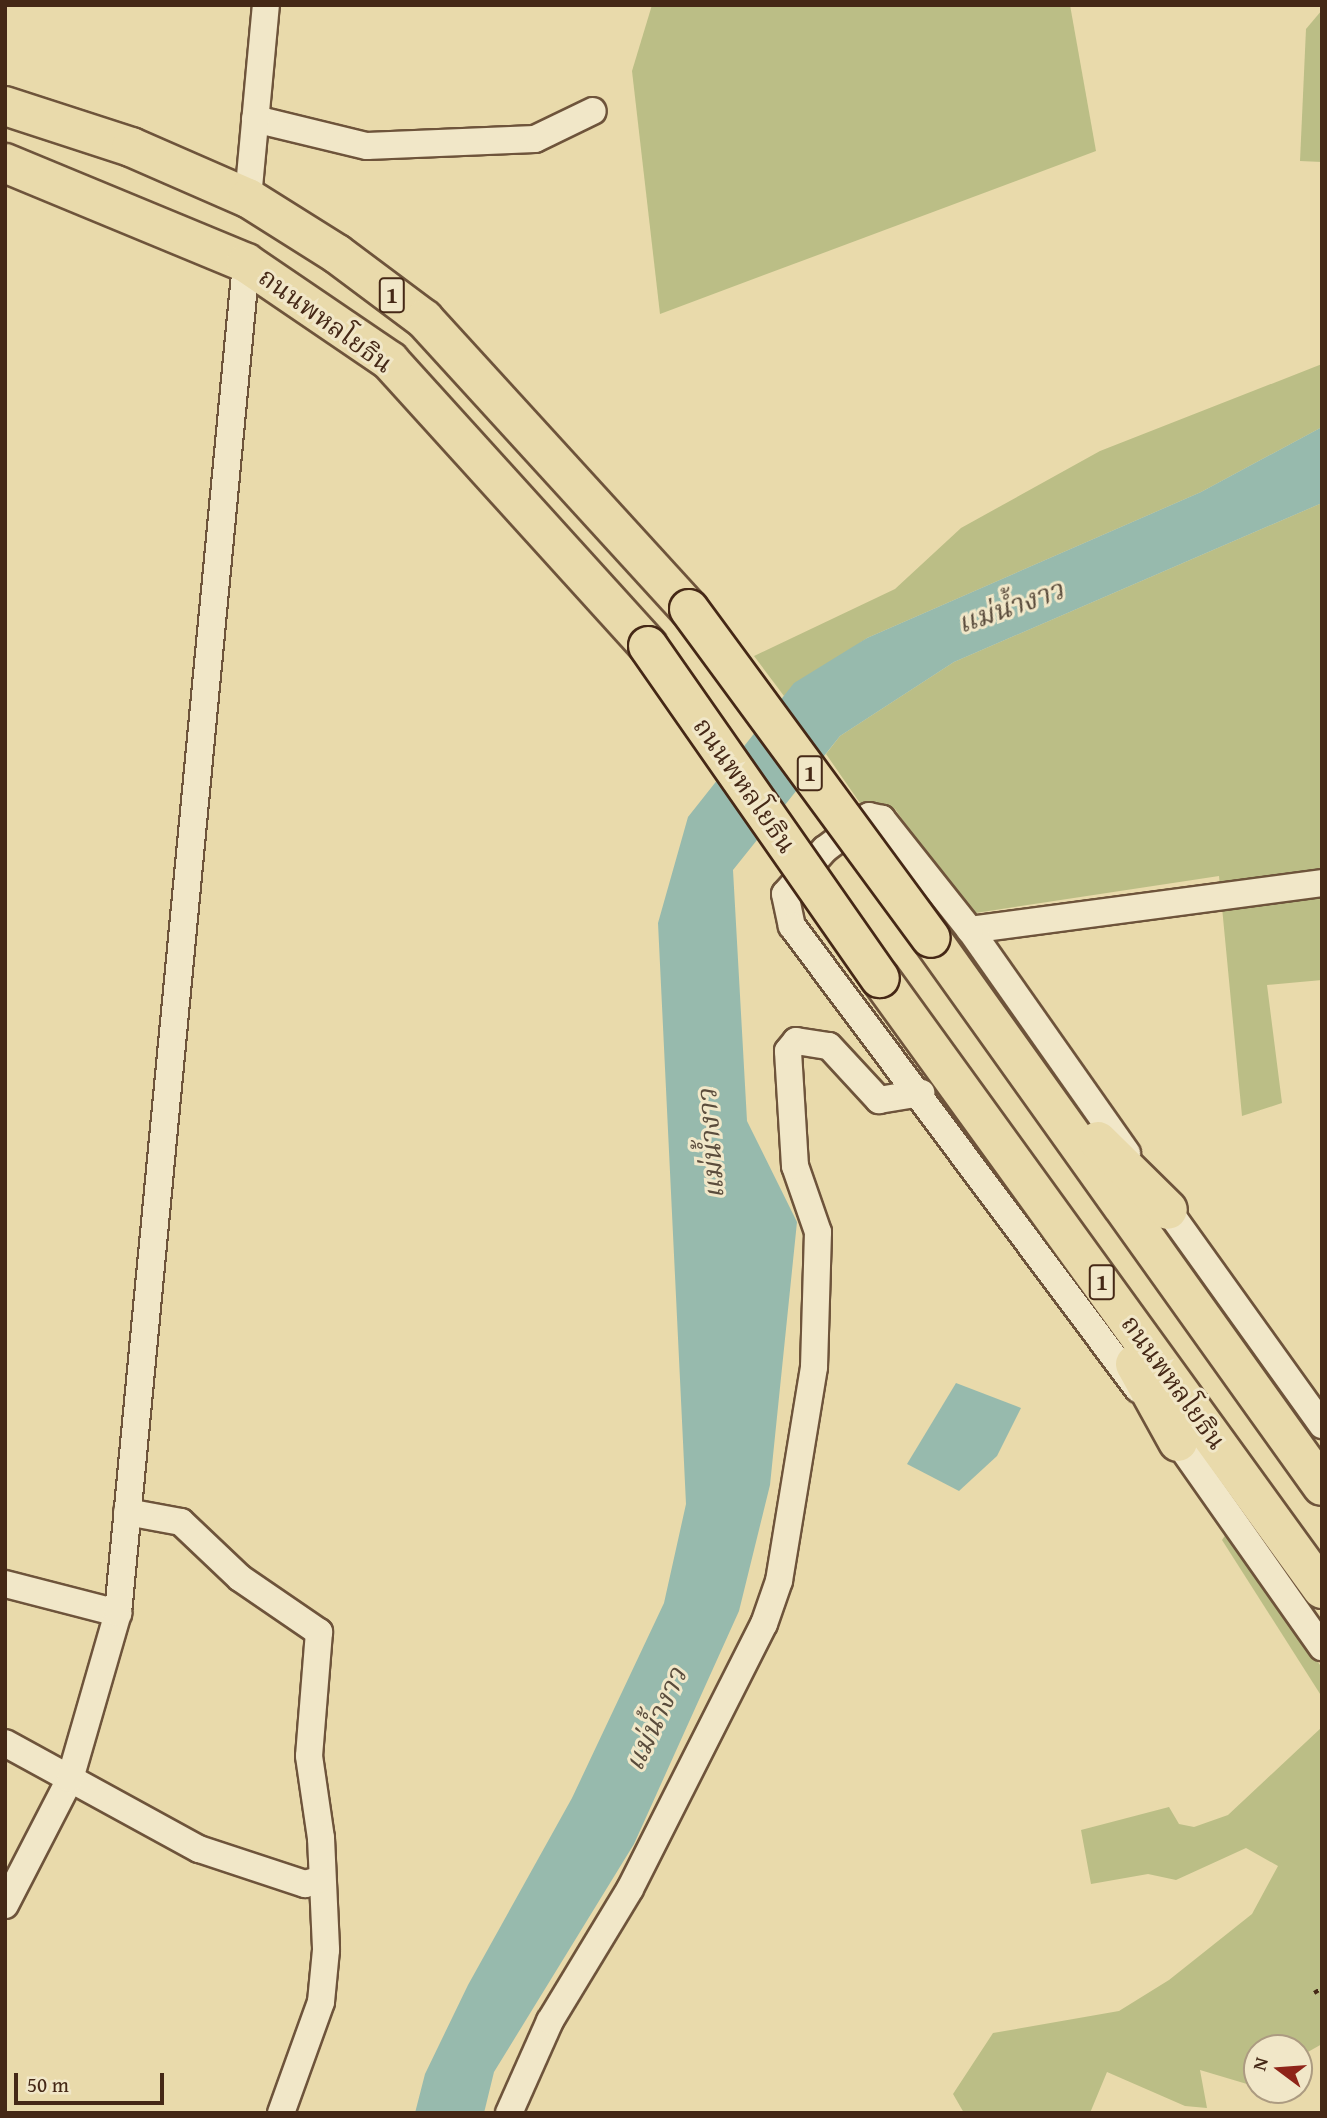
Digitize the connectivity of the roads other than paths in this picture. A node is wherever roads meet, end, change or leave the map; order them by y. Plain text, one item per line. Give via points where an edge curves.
1 (266, 5) edge
2 (5, 106) edge
3 (593, 111) dead end
4 (255, 119) junction
5 (5, 163) edge
6 (248, 198) junction
7 (246, 263) junction
8 (1322, 883) edge
9 (970, 930) junction
10 (1024, 1069) junction
11 (921, 1093) junction
12 (1167, 1210) junction
13 (1051, 1212) junction
14 (1322, 1425) edge
15 (1178, 1441) junction
16 (1322, 1486) edge
17 (127, 1512) junction
18 (5, 1584) edge
19 (1322, 1589) edge
20 (118, 1612) junction
21 (1322, 1647) edge
22 (5, 1743) edge
23 (70, 1779) junction
24 (319, 1880) junction
25 (5, 1905) edge
26 (281, 2113) edge
27 (509, 2113) edge

1 - 4 street
2 - 6 highway, 1 via 131,147
3 - 4 street via 535,139 368,146
4 - 6 street
5 - 7 highway, ถนนพหลโยธิน / 1
6 - 10 highway, 1, bridge via 424,319 689,609
7 - 13 highway, ถนนพหลโยธิน / 1, bridge via 390,361 648,646 880,978
7 - 17 street
8 - 9 street
9 - 11 street via 882,819 869,816 825,849 785,894 792,926
9 - 12 street
10 - 12 highway
10 - 16 highway, 1
11 - 15 street
11 - 27 street via 879,1100 828,1046 796,1041 788,1051 795,1166 818,1232 814,1367 779,1581 765,1624 630,1889 550,2021
12 - 14 street
13 - 15 highway
13 - 19 highway, ถนนพหลโยธิน / 1
15 - 21 street
17 - 20 street
17 - 24 street via 181,1522 240,1578 319,1632 309,1756 321,1838
18 - 20 street
20 - 23 street
22 - 23 street
23 - 24 street via 199,1849 305,1884
23 - 25 street
24 - 26 street via 326,1950 321,2001

